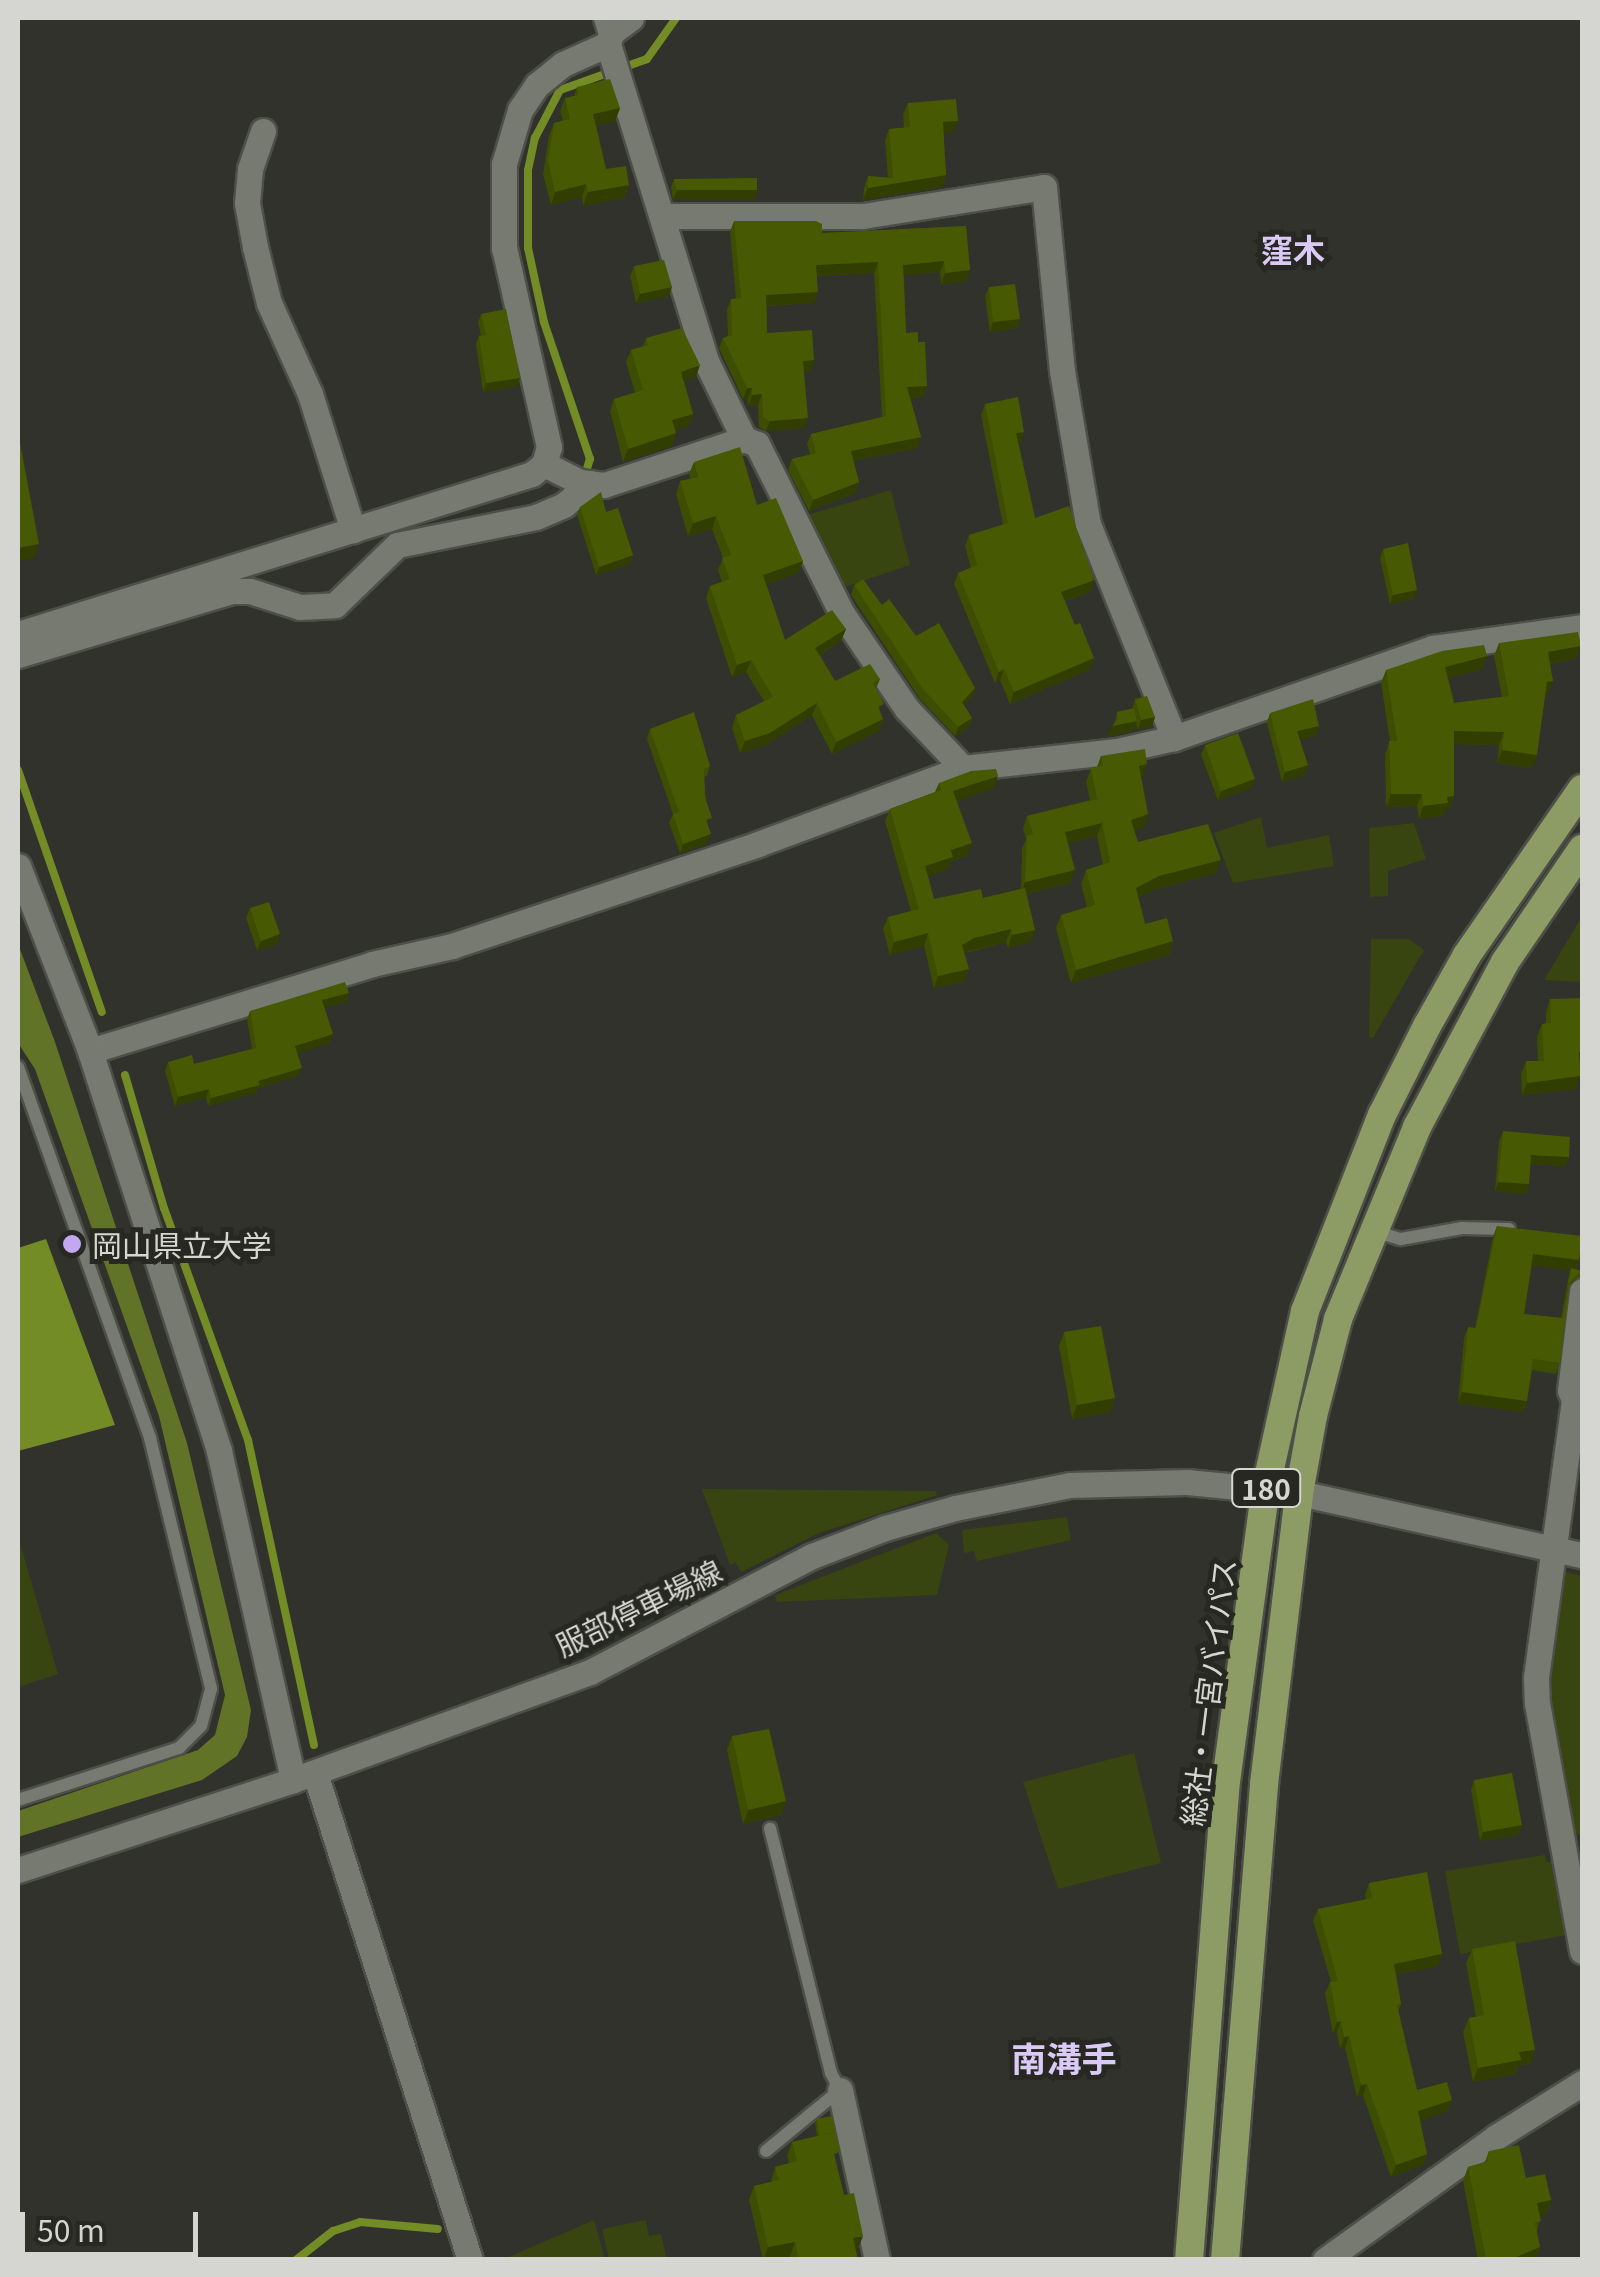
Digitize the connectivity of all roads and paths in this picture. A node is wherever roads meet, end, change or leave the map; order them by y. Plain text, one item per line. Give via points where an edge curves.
1 (615, 42) edge
2 (263, 130) dead end
3 (663, 216) junction
4 (744, 439) junction
5 (544, 464) junction
6 (581, 481) junction
7 (353, 530) junction
8 (229, 582) junction
9 (1582, 627) edge
10 (18, 634) edge
11 (18, 655) edge
12 (1174, 738) junction
13 (963, 768) junction
14 (1582, 789) edge
15 (1580, 857) edge
16 (18, 866) edge
17 (90, 1050) junction
18 (18, 1067) edge
19 (1525, 1230) edge
20 (1374, 1232) junction
21 (1582, 1291) edge
22 (1266, 1487) junction
23 (1299, 1492) junction
24 (1553, 1548) junction
25 (1582, 1554) edge
26 (304, 1777) junction
27 (18, 1800) edge
28 (770, 1829) dead end
29 (1573, 1847) edge
30 (18, 1870) edge
31 (1582, 1950) edge
32 (1582, 2083) edge
33 (840, 2090) junction
34 (766, 2151) dead end
35 (470, 2260) edge
36 (877, 2260) edge
37 (1189, 2260) edge
38 (1226, 2260) edge
39 (1325, 2260) edge

1 - 3 street
1 - 5 street via 563,64 538,85 520,110 504,164 504,248 549,447
2 - 7 street via 248,186 255,247 268,303 320,420
3 - 4 street via 706,362
3 - 12 street via 864,216 1044,187 1062,371 1088,524
4 - 6 street via 604,485
4 - 13 street via 757,444 840,612 907,709
5 - 6 street
5 - 7 street via 532,474
6 - 8 street via 564,504 536,517 397,545 335,606 300,607
7 - 8 street
8 - 10 street
8 - 11 street
9 - 12 street via 1433,648
12 - 13 street
13 - 17 street via 452,946
14 - 22 highway, 総社・一宮バイパス / 180 via 1467,955 1382,1115 1305,1312
15 - 20 highway, 180 via 1505,962 1457,1045
16 - 17 street
17 - 26 street via 219,1451
18 - 27 lane via 150,1438 211,1689 201,1726 179,1748
19 - 20 lane via 1462,1228 1400,1239
20 - 23 highway, 180 via 1338,1319
21 - 24 street
22 - 23 street, 服部停車場線
22 - 26 street, 服部停車場線 via 1070,1485 885,1528 812,1556 590,1672
22 - 37 highway, 総社・一宮バイパス / 180 via 1225,1789
23 - 24 street, 服部停車場線
23 - 38 highway, 180 via 1264,1784
24 - 25 street, 服部停車場線
24 - 29 street via 1536,1704
26 - 30 street, 服部停車場線
26 - 35 street
28 - 33 lane
29 - 31 street
32 - 39 street via 1496,2136
33 - 34 lane
33 - 36 street

